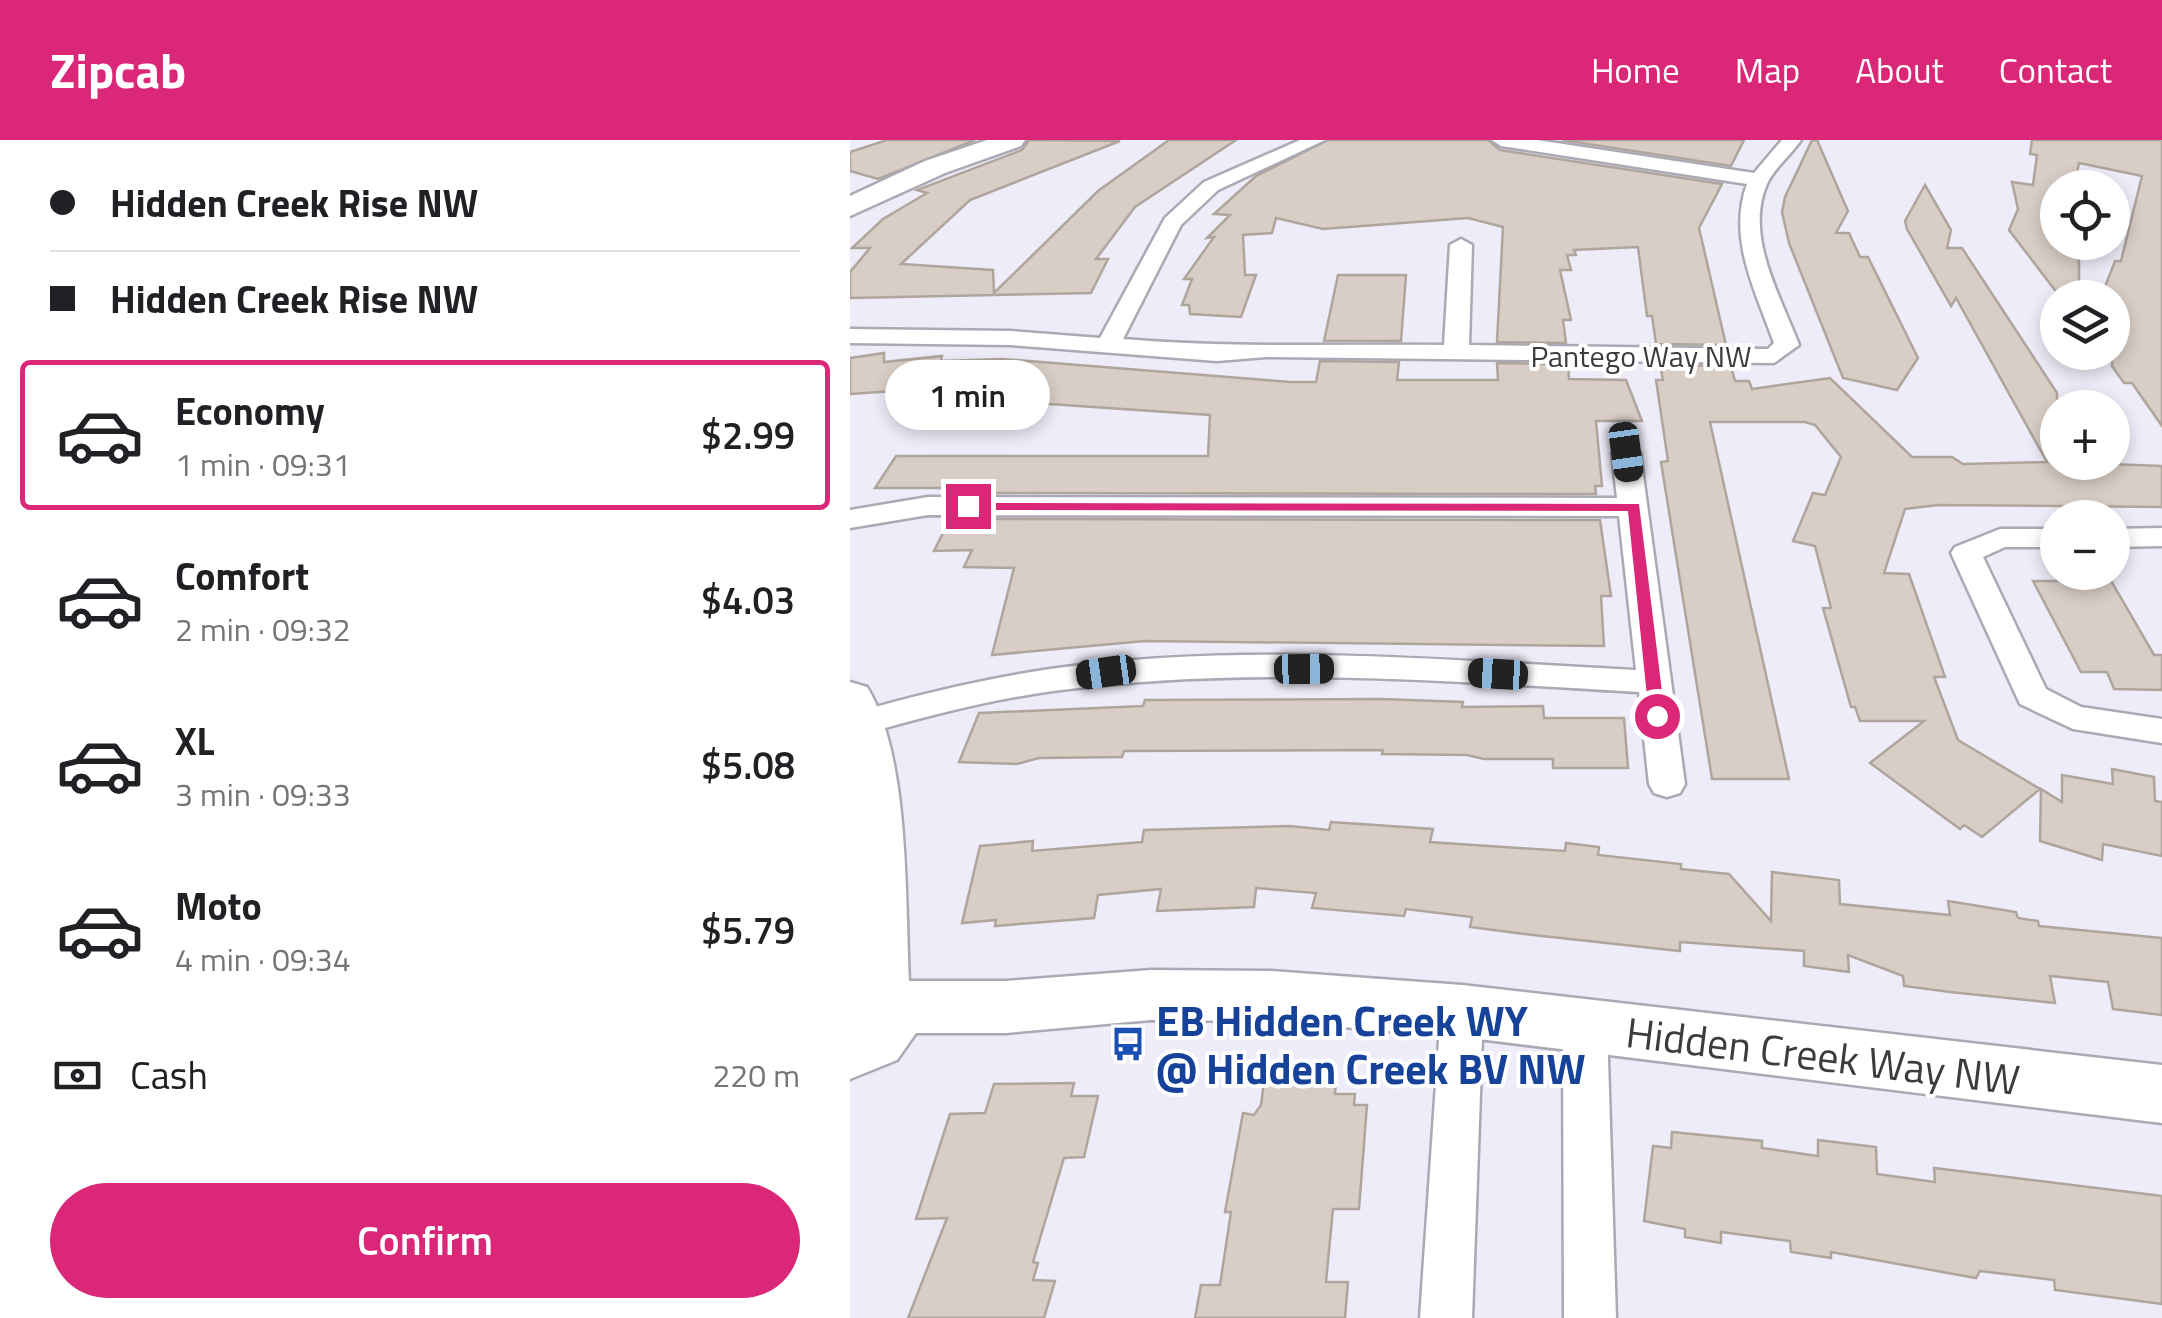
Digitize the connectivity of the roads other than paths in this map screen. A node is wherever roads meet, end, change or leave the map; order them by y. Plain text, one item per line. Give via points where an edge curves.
1 (1012, 140) edge
2 (1316, 140) edge
3 (1502, 140) edge
4 (1792, 140) edge
5 (1759, 180) junction
6 (850, 207) edge
7 (1461, 245) dead end
8 (850, 319) edge
9 (1114, 334) junction
10 (850, 336) edge
11 (1456, 355) junction
12 (1626, 452) dead end
13 (1634, 507) junction
14 (850, 519) edge
15 (2040, 538) edge
16 (2130, 538) edge
17 (2162, 538) edge
18 (1652, 682) junction
19 (855, 710) edge
20 (2162, 732) edge
21 (1667, 784) dead end
22 (1462, 1010) junction
23 (864, 1024) edge
24 (1585, 1027) junction
25 (2162, 1094) edge
26 (1446, 1318) edge
27 (1590, 1318) edge

1 - 6 street
2 - 9 street via 1211,186 1172,222
3 - 5 street
4 - 5 street, Pantego Way NW
5 - 11 street, Pantego Way NW via 1750,201 1749,234 1787,345 1774,356
7 - 11 street
8 - 9 street, Pantego Way NW via 898,316
9 - 10 street, Pantego Way NW
9 - 11 street, Pantego Way NW via 1218,354
12 - 13 street
13 - 14 street via 928,506
13 - 18 street
15 - 20 street via 2000,538 1966,553 2032,696 2073,716
16 - 17 street
18 - 19 street via 1383,668 1106,672
18 - 21 street
19 - 23 street via 874,818
22 - 23 street, Hidden Creek Way NW via 1151,995
22 - 24 street, Hidden Creek Way NW
22 - 26 street
24 - 25 street, Hidden Creek Way NW
24 - 27 street

